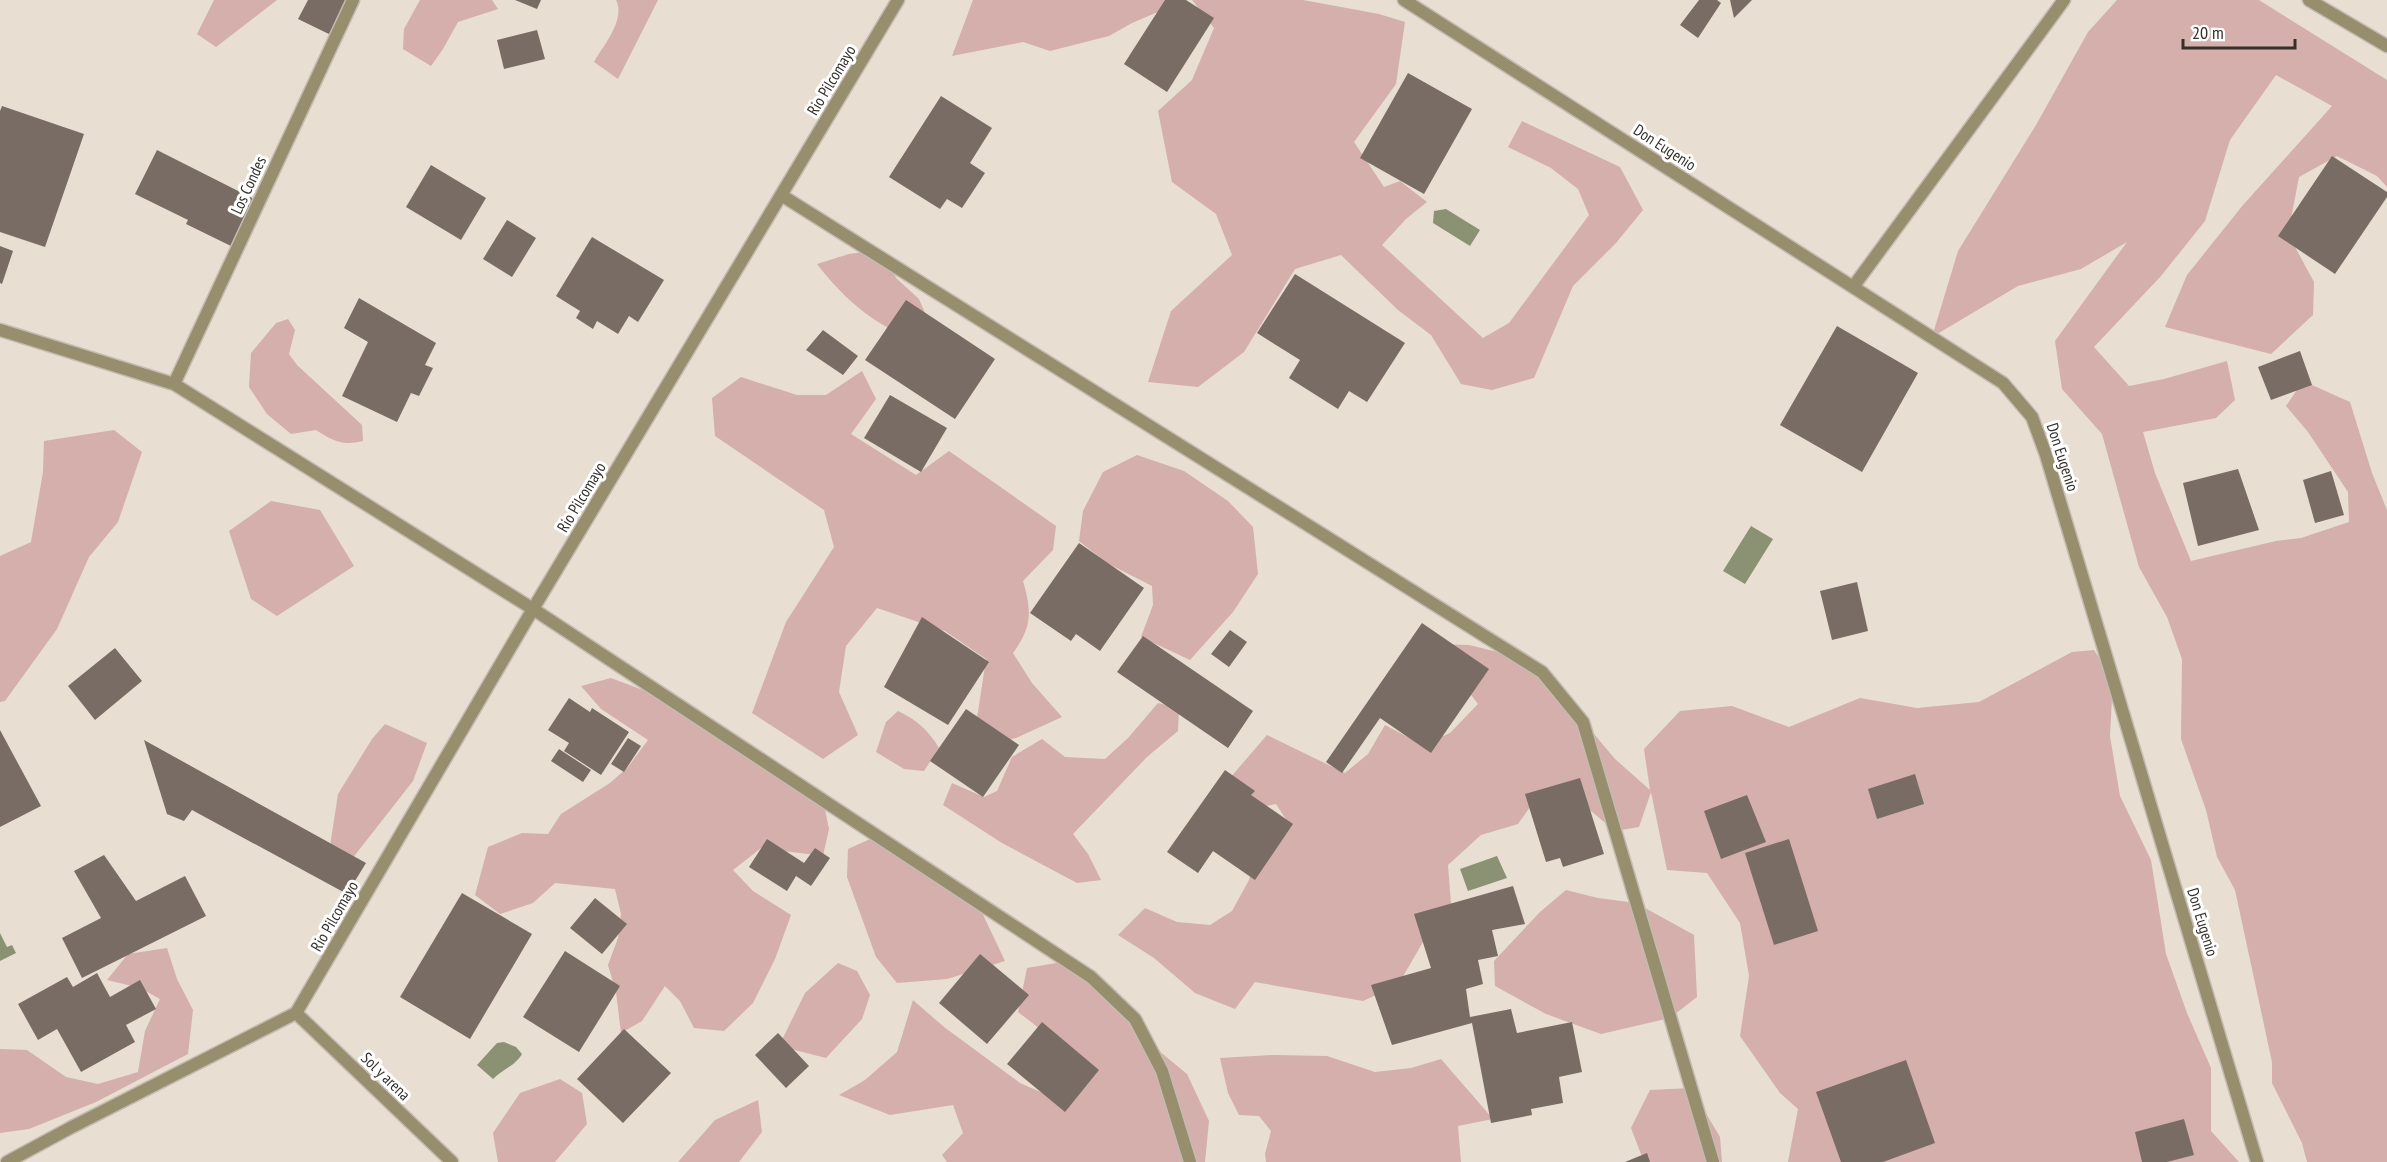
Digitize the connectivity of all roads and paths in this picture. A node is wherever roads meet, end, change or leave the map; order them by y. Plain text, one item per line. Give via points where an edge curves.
1 (353, 0) edge
2 (898, 0) edge
3 (1404, 0) edge
4 (2064, 0) edge
5 (2309, 0) edge
6 (2387, 46) edge
7 (781, 195) junction
8 (1853, 287) junction
9 (0, 330) edge
10 (174, 384) junction
11 (533, 609) junction
12 (296, 1014) junction
13 (7, 1162) edge
14 (452, 1162) edge
15 (1190, 1162) edge
16 (1713, 1162) edge
17 (2257, 1162) edge

1 - 10 street, Los Condes
2 - 7 street, Rio Pilcomayo
3 - 8 street, Don Eugenio
4 - 8 street
5 - 6 street
7 - 11 street, Rio Pilcomayo
7 - 16 street via 1542,672 1583,722
8 - 17 street, Don Eugenio via 2002,383 2032,417
9 - 10 street
10 - 11 street
11 - 12 street, Rio Pilcomayo
11 - 15 street via 1091,977 1135,1019 1162,1071
12 - 13 street
12 - 14 street, Sol y arena

